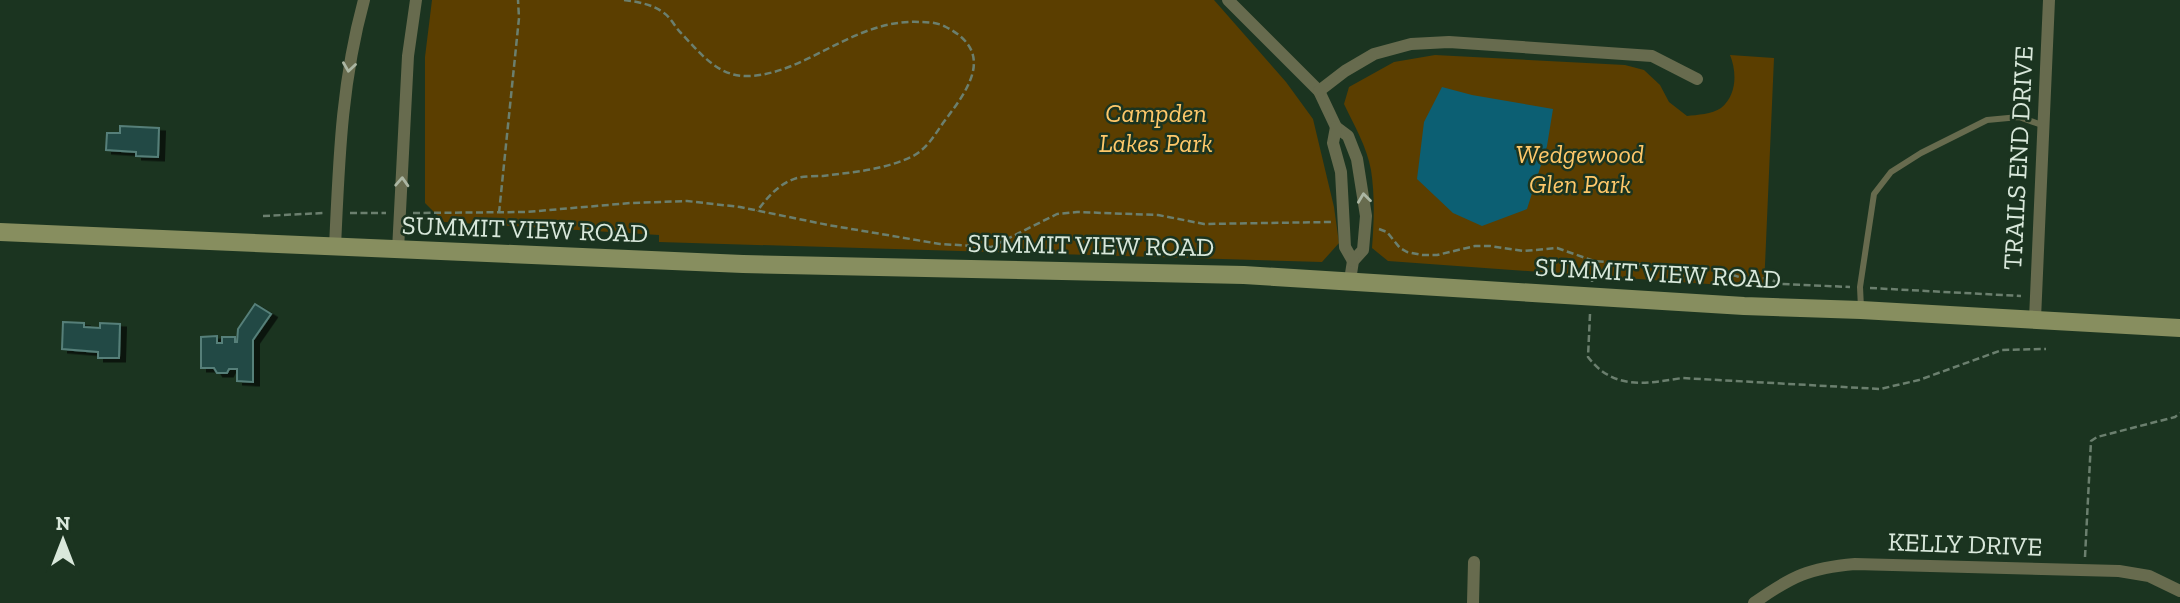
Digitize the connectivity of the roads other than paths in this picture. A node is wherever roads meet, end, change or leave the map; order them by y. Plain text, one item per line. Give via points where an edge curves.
1 (364, 0) edge
2 (416, 0) edge
3 (1228, 0) edge
4 (2049, 0) edge
5 (1697, 79) dead end
6 (1319, 91) junction
7 (2042, 125) junction
8 (1336, 127) junction
9 (0, 232) edge
10 (335, 247) junction
11 (398, 250) junction
12 (1353, 261) junction
13 (1350, 280) junction
14 (1861, 310) junction
15 (2035, 310) junction
16 (2180, 328) edge
17 (1474, 562) dead end
18 (2180, 591) edge
19 (1473, 603) edge
20 (1755, 603) edge

1 -> 10 street via 340,127
11 -> 2 street via 408,56
3 - 6 street
4 - 7 street, TRAILS END DRIVE
5 - 6 street via 1652,56 1449,42 1411,44 1374,54
6 - 8 street
7 - 14 lane via 2018,117 1987,120 1891,172 1874,194 1860,287
7 - 15 street, TRAILS END DRIVE
8 - 12 street via 1333,143 1341,172 1345,247
12 -> 8 street via 1363,250 1364,191 1348,136
9 - 10 street, SUMMIT VIEW ROAD
10 - 11 street, SUMMIT VIEW ROAD
11 - 13 street, SUMMIT VIEW ROAD
12 - 13 street
13 - 14 street, SUMMIT VIEW ROAD
14 - 15 street, SUMMIT VIEW ROAD
15 - 16 street, SUMMIT VIEW ROAD
17 - 19 street
18 - 20 street, KELLY DRIVE via 2149,576 2119,571 1855,564 1821,567 1787,580

